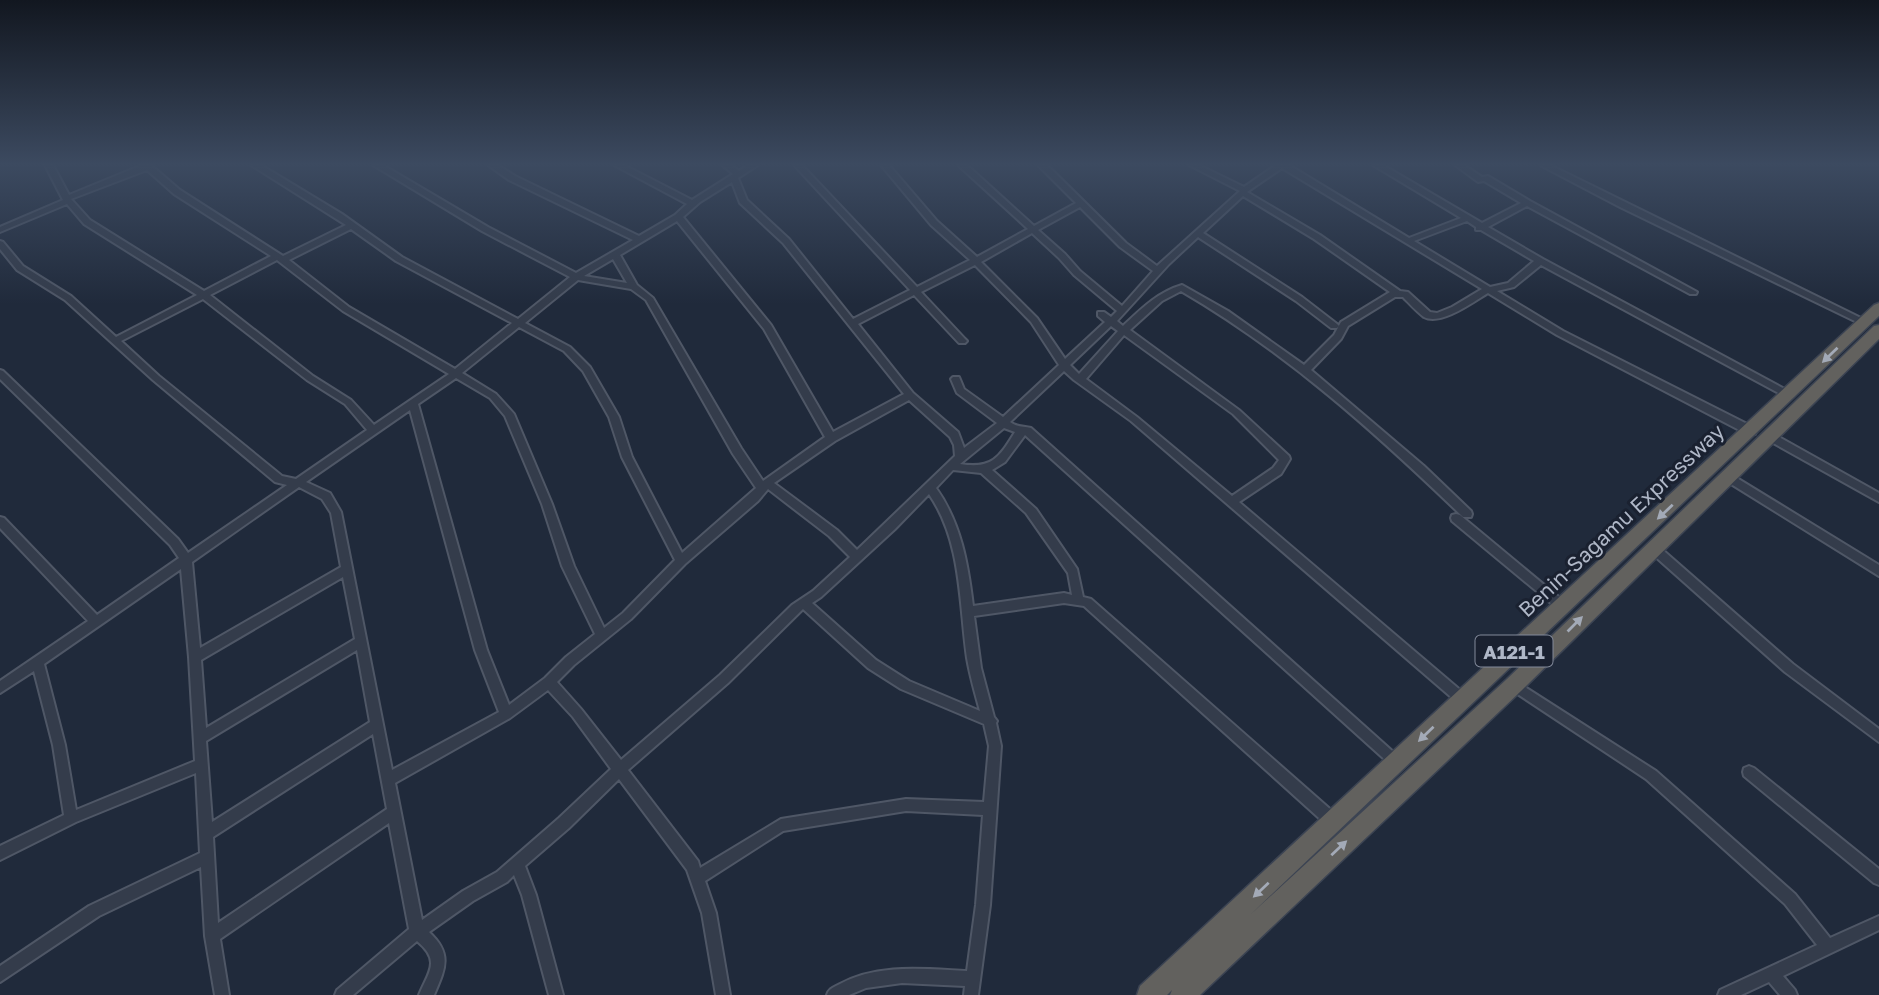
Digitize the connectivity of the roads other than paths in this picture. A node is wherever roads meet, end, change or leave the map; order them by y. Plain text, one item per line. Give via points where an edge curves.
1 (41, 211) edge
2 (77, 211) edge
3 (207, 211) edge
4 (330, 211) edge
5 (455, 211) edge
6 (581, 211) edge
7 (684, 211) edge
8 (754, 211) edge
9 (840, 211) edge
10 (924, 211) edge
11 (1014, 211) edge
12 (1065, 211) edge
13 (1090, 211) edge
14 (1223, 211) edge
15 (1274, 211) edge
16 (1361, 211) edge
17 (1453, 211) edge
18 (1511, 211) edge
19 (1543, 211) edge
20 (1633, 211) edge
21 (678, 217) junction
22 (1465, 219) junction
23 (352, 225) junction
24 (1479, 228) junction
25 (1033, 229) junction
26 (0, 230) edge
27 (1199, 234) junction
28 (638, 239) junction
29 (1407, 241) junction
30 (1, 246) edge
31 (615, 254) junction
32 (279, 258) junction
33 (976, 261) junction
34 (1540, 261) junction
35 (576, 277) junction
36 (1161, 280) junction
37 (634, 287) junction
38 (1487, 290) junction
39 (914, 292) junction
40 (1693, 292) dead end
41 (1398, 293) junction
42 (205, 296) junction
43 (1122, 311) junction
44 (1106, 318) junction
45 (1874, 320) edge
46 (854, 322) junction
47 (517, 324) junction
48 (1334, 326) dead end
49 (1125, 331) junction
50 (115, 341) junction
51 (962, 341) dead end
52 (1086, 345) junction
53 (1100, 357) junction
54 (1064, 365) junction
55 (1305, 370) junction
56 (0, 373) edge
57 (454, 375) junction
58 (956, 379) dead end
59 (1080, 380) junction
60 (1211, 391) dead end
61 (910, 395) junction
62 (1789, 395) junction
63 (413, 403) junction
64 (1014, 429) junction
65 (373, 431) junction
66 (1761, 433) junction
67 (831, 438) junction
68 (960, 457) junction
69 (950, 466) junction
70 (985, 470) junction
71 (1727, 476) junction
72 (299, 483) junction
73 (765, 486) junction
74 (929, 486) junction
75 (1879, 498) edge
76 (1231, 502) junction
77 (1029, 509) junction
78 (0, 521) edge
79 (1044, 523) dead end
80 (1653, 548) junction
81 (856, 556) junction
82 (186, 559) junction
83 (681, 561) junction
84 (347, 569) junction
85 (1879, 571) edge
86 (1078, 599) junction
87 (804, 603) junction
88 (1562, 606) junction
89 (967, 611) junction
90 (95, 621) junction
91 (602, 636) junction
92 (361, 641) junction
93 (195, 657) junction
94 (38, 662) junction
95 (549, 682) junction
96 (1514, 685) junction
97 (0, 688) edge
98 (1462, 699) junction
99 (506, 713) junction
100 (991, 721) junction
101 (376, 725) junction
102 (1879, 736) edge
103 (200, 738) junction
104 (1396, 762) junction
105 (200, 765) junction
106 (620, 769) junction
107 (1749, 772) dead end
108 (387, 780) junction
109 (990, 809) junction
110 (392, 813) junction
111 (71, 818) junction
112 (1334, 822) junction
113 (206, 833) junction
114 (0, 853) edge
115 (207, 857) junction
116 (517, 864) junction
117 (698, 877) junction
118 (1879, 878) edge
119 (1879, 923) edge
120 (417, 932) junction
121 (212, 936) junction
122 (1828, 946) junction
123 (1771, 972) junction
124 (0, 975) edge
125 (973, 979) junction
126 (222, 995) edge
127 (342, 995) edge
128 (426, 995) edge
129 (556, 995) edge
130 (723, 995) edge
131 (834, 995) edge
132 (971, 995) edge
133 (1149, 995) edge
134 (1182, 995) edge
135 (1724, 995) edge
136 (1790, 995) edge

1 - 26 street
2 - 42 street via 87,222
3 - 32 street
4 - 23 street
5 - 35 street
6 - 28 street
7 - 21 street
8 - 46 street via 786,241
9 - 39 street
10 - 33 street
11 - 25 street
12 - 25 street
13 - 36 street
14 - 27 street
15 - 41 street
16 - 29 street
17 - 22 street
18 - 24 street
19 - 40 street
20 - 45 street
21 - 28 street
21 - 67 street via 768,327
22 - 24 street
22 - 29 street
23 - 32 street
23 - 47 street via 399,259
24 - 34 street
25 - 33 street
25 - 43 street
27 - 36 street
27 - 48 street
28 - 31 street
29 - 38 street
30 - 50 street via 20,268 68,298
31 - 35 street
31 - 37 street
32 - 42 street
32 - 57 street via 346,309
33 - 39 street
33 - 54 street via 1034,320
34 - 38 street via 1511,285
34 - 62 street
35 - 37 street
35 - 47 street
36 - 43 street
36 - 49 street via 1156,299
36 - 55 street via 1225,313
37 - 73 street via 649,298 737,451
38 - 41 street via 1433,316
38 - 66 street via 1560,333
39 - 46 street
39 - 51 street
41 - 55 street via 1349,320 1338,338
42 - 50 street
42 - 65 street via 348,402
43 - 44 street
44 - 49 street
44 - 52 street
44 - 60 street
44 - 76 street via 1236,412 1285,459 1277,471
45 -> 62 highway, Benin-Sagamu Expressway / A121-1
45 - 66 highway, A121-1
46 - 61 street
47 - 57 street
47 - 83 street via 567,349 587,369
49 - 53 street
50 - 72 street via 279,479
52 - 53 street
52 - 54 street
53 - 59 street
54 - 59 street
54 - 64 street
55 - 88 street via 1420,469 1461,516
56 - 82 street via 174,542
57 - 63 street
57 - 91 street via 493,396 509,414 568,566
58 - 64 street via 960,391
59 - 76 street
61 - 67 street
61 - 68 street via 954,435
62 - 66 highway, Benin-Sagamu Expressway / A121-1
63 - 65 street
63 - 99 street via 481,650
64 - 68 street
64 - 70 street via 1001,463
64 - 104 street
65 - 72 street
66 - 71 highway, A121-1
66 - 75 street
66 -> 88 highway, Benin-Sagamu Expressway / A121-1
67 - 73 street
68 - 69 street
69 - 70 street
69 - 74 street
70 - 77 street
71 - 80 highway, A121-1
71 - 85 street
72 - 82 street
72 - 84 street via 326,496 336,512
73 - 81 street via 833,533
73 - 83 street
74 - 81 street
74 - 89 street via 951,528
76 - 98 street
77 - 79 street
77 - 86 street via 1073,572
78 - 90 street
96 -> 80 highway, A121-1
80 - 102 street via 1789,668
81 - 87 street
82 - 90 street
82 - 93 street
83 - 91 street
84 - 92 street
84 - 93 street
86 - 89 street
86 - 112 street via 1096,608
87 - 100 street via 872,664 905,685
87 - 106 street
88 - 98 highway, Benin-Sagamu Expressway / A121-1
89 - 100 street via 973,659
90 - 94 street
91 - 95 street
92 - 101 street
92 - 103 street
93 - 103 street
94 - 97 street
94 - 111 street
95 - 99 street
95 - 106 street
96 - 122 street via 1651,775 1790,899
134 -> 96 highway, A121-1
98 -> 104 highway, Benin-Sagamu Expressway / A121-1
99 - 108 street
100 - 109 street via 995,746
101 - 108 street
101 - 113 street
103 - 105 street
104 - 112 highway, Benin-Sagamu Expressway / A121-1
105 - 111 street
105 - 113 street
106 - 116 street
106 - 117 street
107 - 118 street
108 - 110 street
109 - 117 street via 906,806 781,825
109 - 125 street
110 - 120 street
110 - 121 street
111 - 114 street
112 -> 133 highway, Benin-Sagamu Expressway / A121-1
113 - 115 street
115 - 121 street
115 - 124 street via 94,911
116 - 120 street
116 - 129 street
117 - 130 street
119 - 122 street
120 - 127 street
120 - 128 street via 436,947 439,960
121 - 126 street
122 - 123 street
123 - 135 street
123 - 136 street
125 - 131 street via 894,976 846,987
125 - 132 street

